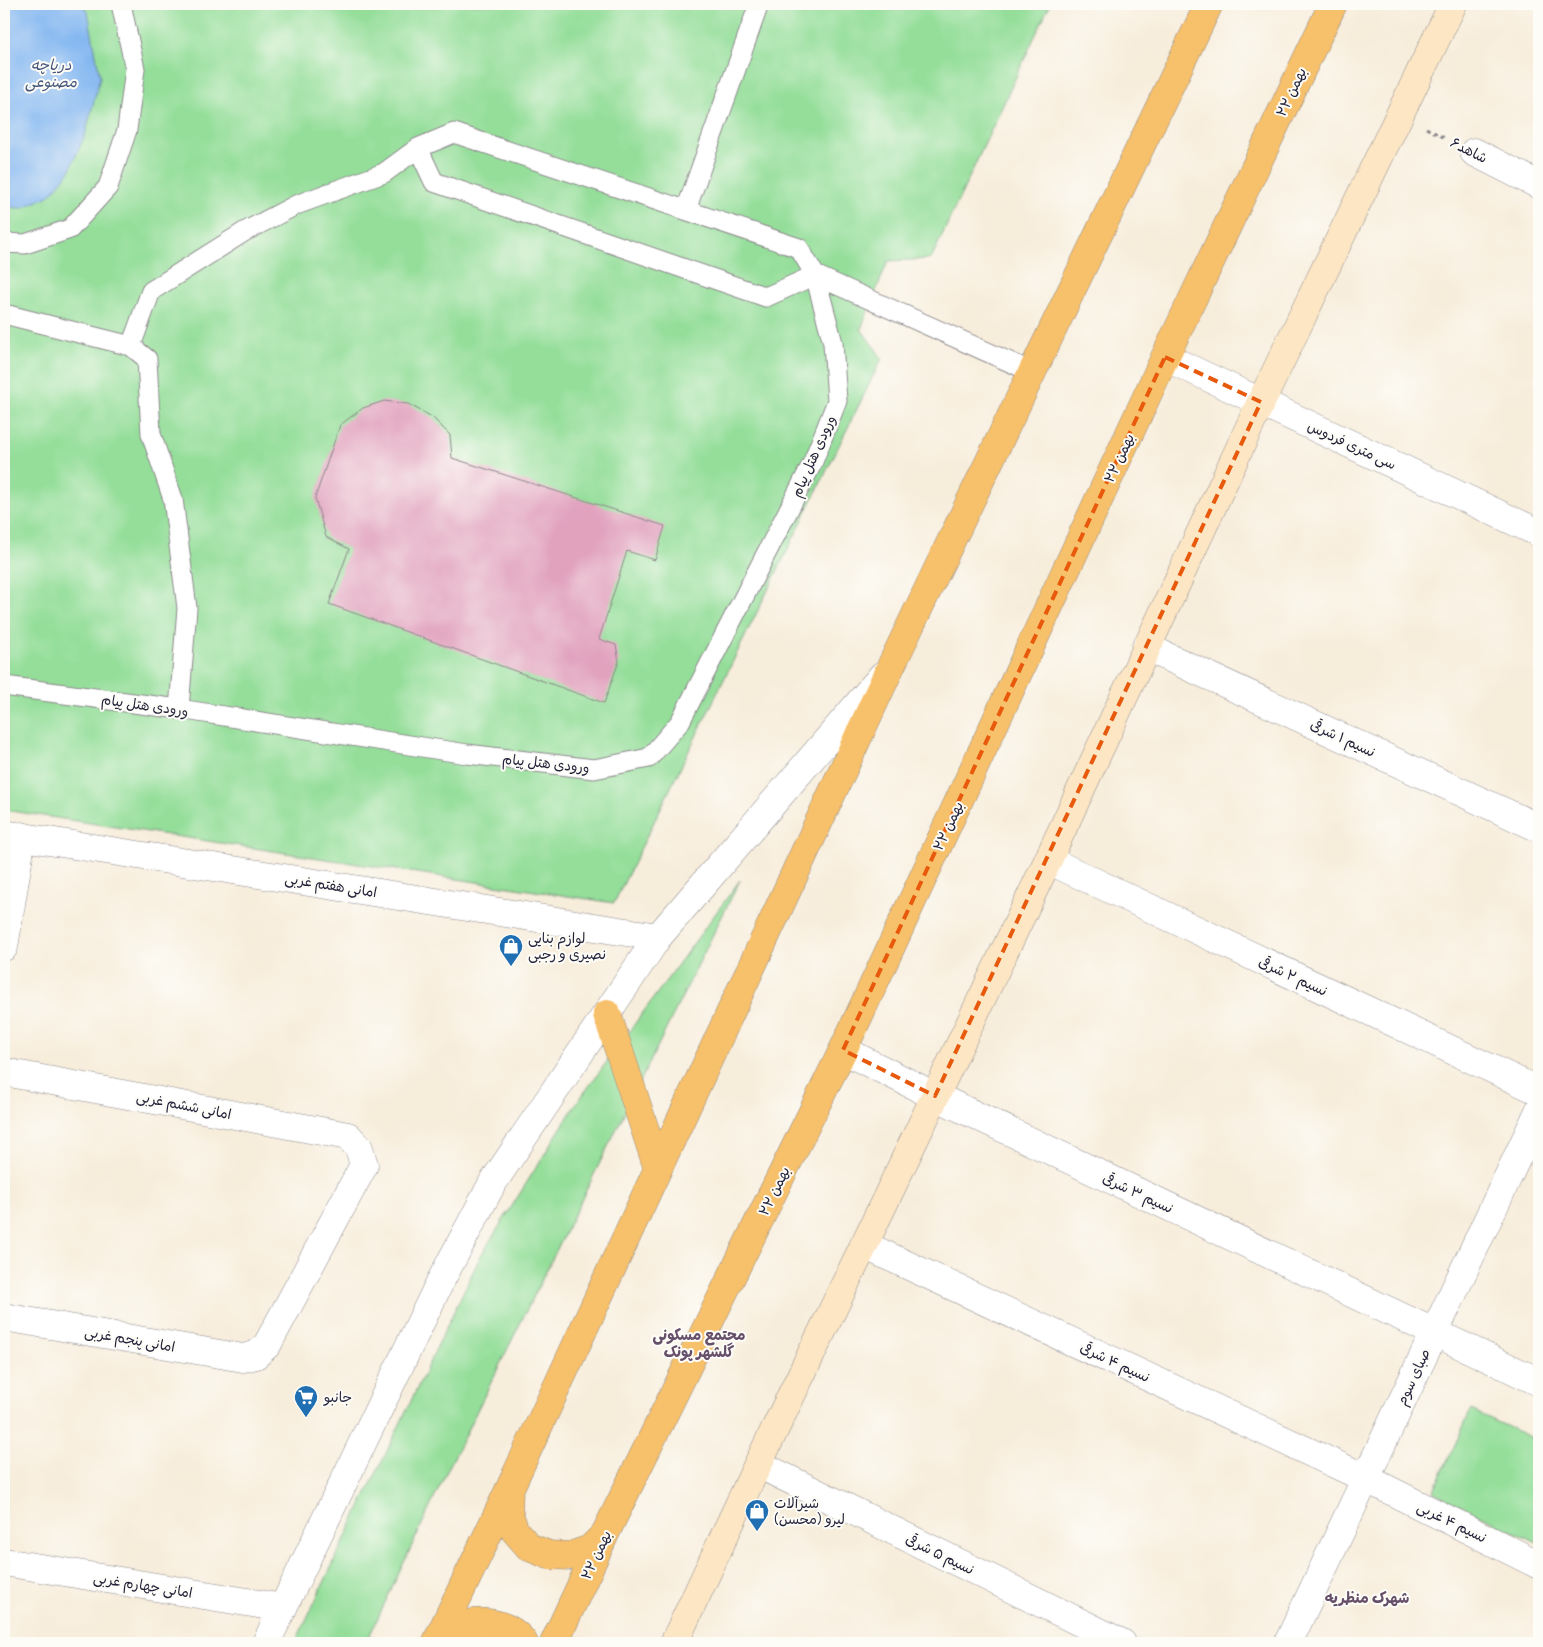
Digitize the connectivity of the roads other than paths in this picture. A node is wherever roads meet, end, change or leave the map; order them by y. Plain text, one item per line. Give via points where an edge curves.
1 (121, 4) edge
2 (759, 4) edge
3 (1209, 4) edge
4 (1333, 4) edge
5 (1453, 4) edge
6 (418, 148) junction
7 (1474, 152) road end
8 (1539, 185) edge
9 (686, 210) junction
10 (4, 243) edge
11 (815, 275) junction
12 (4, 314) edge
13 (131, 346) junction
14 (1166, 357) junction
15 (1032, 372) junction
16 (1261, 402) junction
17 (1539, 533) edge
18 (1146, 647) junction
19 (892, 664) junction
20 (4, 686) edge
21 (179, 709) junction
22 (1539, 828) edge
23 (13, 835) edge
24 (1048, 860) junction
25 (658, 937) junction
26 (4, 947) edge
27 (606, 1014) junction
28 (843, 1050) junction
29 (4, 1072) edge
30 (1539, 1091) edge
31 (935, 1096) junction
32 (1539, 1111) edge
33 (658, 1169) junction
34 (864, 1245) junction
35 (4, 1317) edge
36 (1434, 1333) junction
37 (256, 1355) joint
38 (1539, 1382) edge
39 (758, 1464) junction
40 (1365, 1478) junction
41 (509, 1490) junction
42 (605, 1534) junction
43 (4, 1562) edge
44 (1539, 1565) edge
45 (283, 1608) junction
46 (266, 1643) edge
47 (436, 1643) edge
48 (524, 1643) edge
49 (554, 1643) edge
50 (674, 1643) edge
51 (1122, 1643) edge
52 (1288, 1643) edge

1 - 10 lane via 135,69 127,130 108,187 70,229 24,244
2 - 9 lane
3 - 15 highway
4 - 14 highway, ۲۲ بهمن
5 - 16 main road
6 - 9 lane, ورودی هتل پیام via 454,133
6 - 11 lane via 434,182 766,297
6 - 13 lane, ورودی هتل پیام via 384,173 296,205 244,232 151,291
7 - 8 street, شاهد۶
9 - 11 lane, ورودی هتل پیام via 799,248
11 - 15 lane
11 - 21 lane, ورودی هتل پیام via 833,343 837,401 812,464 680,722 649,758 594,768 467,754
12 - 13 lane
13 - 21 lane via 147,359 151,434 173,499 187,608
14 - 16 street, سی متری فردوس
14 - 28 highway, ۲۲ بهمن
15 - 19 highway
16 - 17 street, سی متری فردوس
16 - 18 main road
18 - 22 street, نسیم ۱ شرقی
18 - 24 main road
19 - 25 street
19 - 33 highway
20 - 21 lane, ورودی هتل پیام
23 - 25 street, امانی هفتم غربی
23 - 26 street
24 - 30 street, نسیم ۲ شرقی
24 - 31 main road
25 - 27 street
27 - 33 highway
27 - 45 street via 492,1184 440,1282
28 - 31 street, نسیم ۳ شرقی
28 - 42 highway, ۲۲ بهمن
29 - 37 street, امانی ششم غربی via 348,1136 359,1148 364,1165 266,1345
31 - 34 main road
31 - 36 street, نسیم ۳ شرقی
32 - 36 street, صبای سوم
33 - 41 highway
34 - 39 main road
34 - 40 street, نسیم ۴ شرقی
35 - 37 street, امانی پنجم غربی via 242,1358
36 - 38 street, نسیم ۳ شرقی
36 - 40 street, صبای سوم
39 - 50 main road
39 - 51 street, نسیم ۵ شرقی
40 - 44 street, نسیم ۴ غربی
40 - 52 street, صبای سوم
41 - 42 highway via 508,1511 515,1531 529,1546 549,1555 570,1556 590,1549
41 - 47 highway
42 - 49 highway, ۲۲ بهمن
43 - 45 street, امانی چهارم غربی
45 - 46 street
47 - 48 highway via 452,1630 474,1622 498,1624 519,1636

